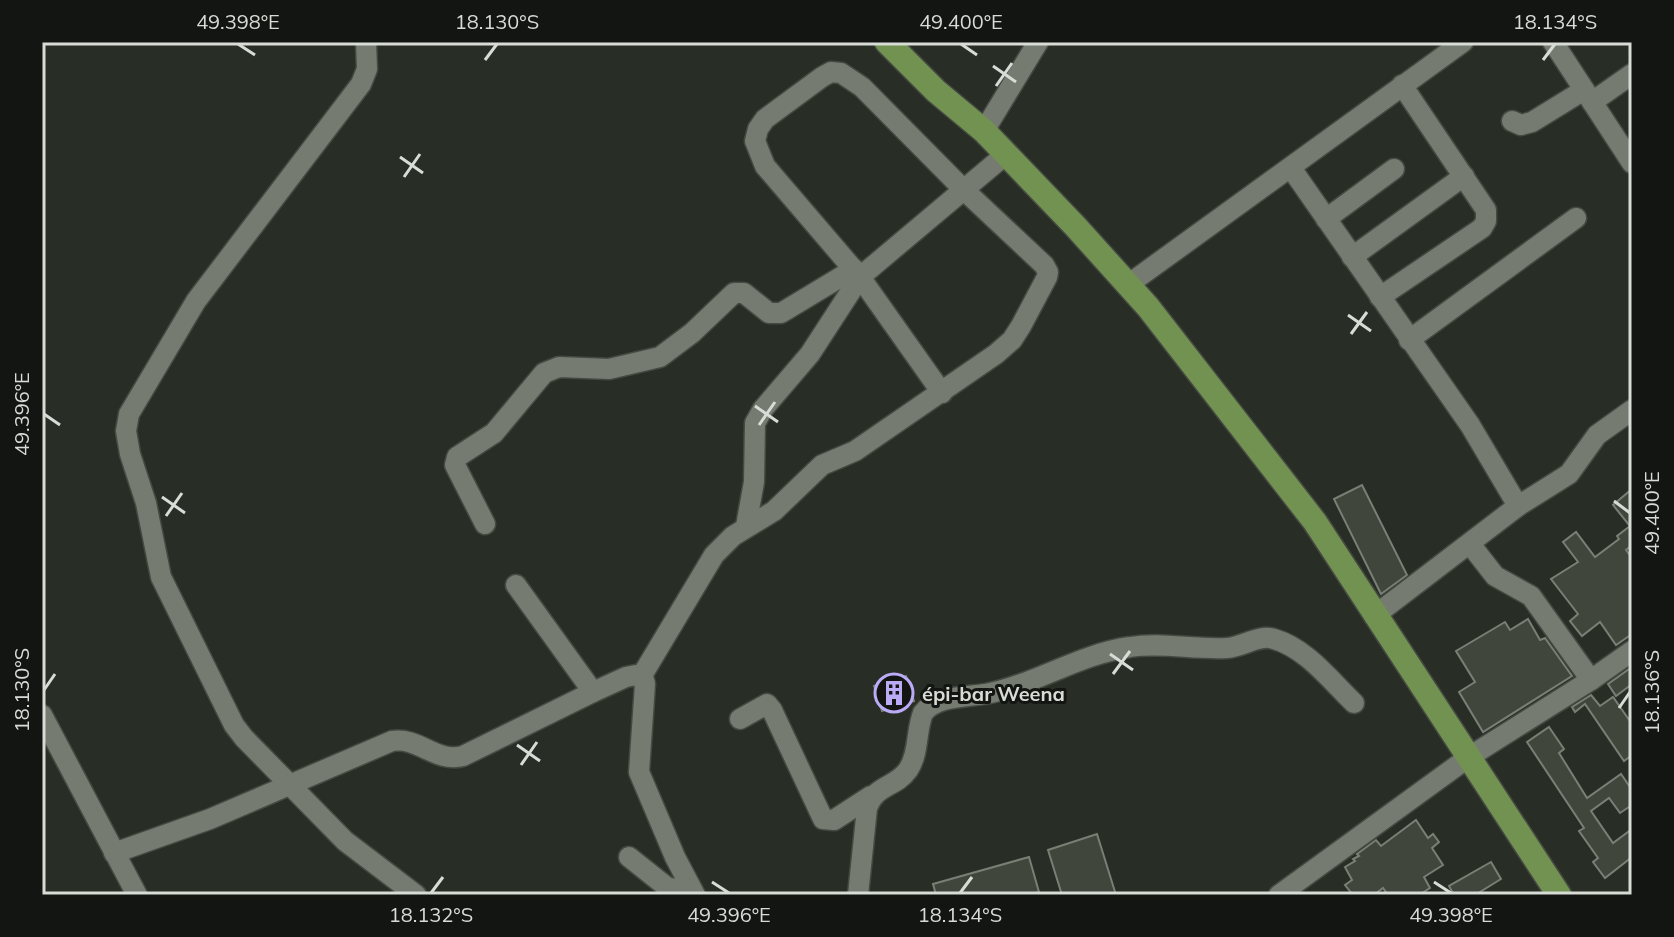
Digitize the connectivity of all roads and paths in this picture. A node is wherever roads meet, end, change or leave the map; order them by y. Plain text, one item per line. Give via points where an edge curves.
1 (366, 42) edge
2 (887, 42) edge
3 (1038, 42) edge
4 (1463, 42) edge
5 (1553, 42) edge
6 (1632, 74) edge
7 (1402, 85) junction
8 (1588, 96) junction
9 (1512, 121) dead end
10 (984, 131) junction
11 (1005, 155) junction
12 (1632, 163) edge
13 (1291, 168) junction
14 (1394, 169) dead end
15 (1464, 176) junction
16 (964, 190) junction
17 (1576, 218) dead end
18 (1326, 219) junction
19 (1352, 257) junction
20 (857, 273) junction
21 (1129, 284) junction
22 (1380, 297) junction
23 (1409, 340) junction
24 (942, 393) junction
25 (1632, 410) edge
26 (1518, 506) junction
27 (485, 524) dead end
28 (746, 526) junction
29 (1470, 544) junction
30 (516, 585) dead end
31 (1374, 616) junction
32 (1632, 651) edge
33 (641, 677) junction
34 (1591, 680) junction
35 (593, 692) junction
36 (1354, 703) dead end
37 (42, 715) edge
38 (740, 719) dead end
39 (1469, 757) junction
40 (290, 786) junction
41 (871, 796) junction
42 (114, 853) junction
43 (629, 857) dead end
44 (693, 893) edge
45 (137, 895) edge
46 (416, 895) edge
47 (858, 895) edge
48 (1279, 895) edge
49 (1559, 895) edge

1 - 40 street via 367,69 361,84 196,301 129,414 126,431 161,577 234,725
2 - 10 main road
3 - 10 street
4 - 7 street
5 - 8 street
6 - 8 street
7 - 13 street
7 - 15 street
8 - 9 street via 1532,122
8 - 12 street
10 - 11 main road
11 - 16 street
11 - 21 main road
13 - 18 street
13 - 21 street
14 - 18 street
15 - 19 street
15 - 22 street via 1486,210 1482,228
16 - 20 street
16 - 20 street via 841,73 822,77 765,119 755,141 765,166
16 - 24 street via 1048,272 1012,340
17 - 23 street
18 - 19 street
19 - 22 street
20 - 24 street
20 - 27 street via 781,313 769,313 744,293 734,293 660,357 609,369 559,367 544,373 494,433 457,457 455,465
20 - 28 street via 810,354 755,423 754,482
21 - 31 main road via 1315,522
22 - 23 street
23 - 26 street via 1470,425
24 - 28 street via 855,451 822,465 774,511
25 - 26 street via 1597,435 1569,474
26 - 29 street
28 - 33 street via 714,555
29 - 31 street
29 - 34 street via 1495,576 1531,596
30 - 35 street
31 - 39 main road
32 - 34 street
33 - 35 street via 626,677
33 - 44 street via 645,684 639,772
34 - 39 street
35 - 40 street via 463,756 438,755 405,739 392,741
36 - 41 street via 1310,661 1270,637 1228,648 1131,646 997,692 928,706 908,771
37 - 42 street
38 - 41 street via 767,704 772,710 823,819 834,820
39 - 48 street
39 - 49 main road
40 - 42 street
40 - 46 street via 345,841
41 - 47 street
42 - 45 street
43 - 44 street via 668,888

